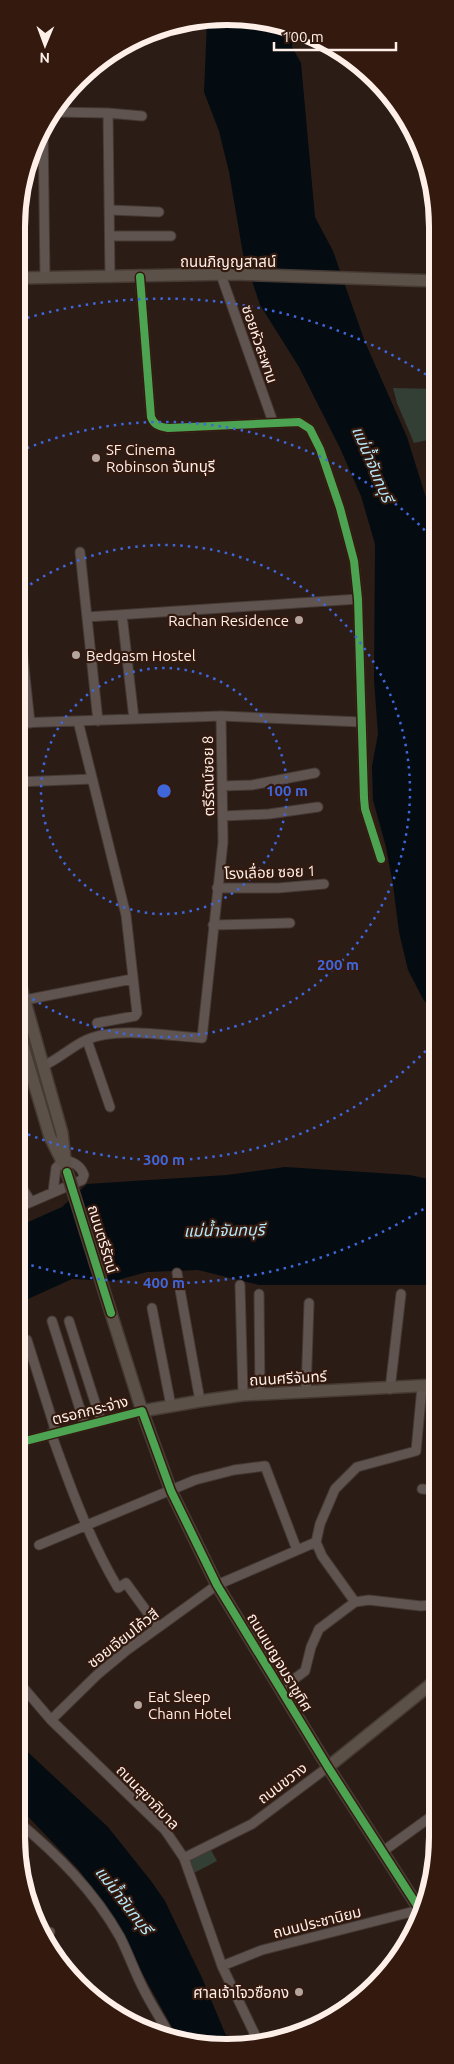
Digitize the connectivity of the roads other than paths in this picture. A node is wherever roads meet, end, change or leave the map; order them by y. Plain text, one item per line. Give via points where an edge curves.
1 (61, 112) edge
2 (108, 113) junction
3 (142, 116) dead end
4 (43, 144) edge
5 (110, 210) junction
6 (159, 212) dead end
7 (110, 236) junction
8 (171, 236) dead end
9 (227, 274) junction
10 (110, 277) junction
11 (140, 277) junction
12 (25, 278) edge
13 (45, 278) junction
14 (429, 281) edge
15 (273, 422) junction
16 (80, 552) dead end
17 (358, 599) junction
18 (122, 615) junction
19 (87, 617) junction
20 (25, 676) edge
21 (221, 716) junction
22 (134, 719) junction
23 (78, 721) junction
24 (98, 721) junction
25 (361, 722) junction
26 (25, 723) edge
27 (30, 723) junction
28 (315, 773) dead end
29 (92, 779) junction
30 (25, 782) edge
31 (222, 786) junction
32 (318, 807) dead end
33 (223, 816) junction
34 (381, 859) dead end
35 (324, 884) dead end
36 (217, 888) junction
37 (290, 923) dead end
38 (214, 925) junction
39 (132, 979) junction
40 (25, 1000) joint
41 (97, 1023) dead end
42 (87, 1040) junction
43 (43, 1066) junction
44 (25, 1070) edge
45 (110, 1107) dead end
46 (65, 1166) junction
47 (53, 1192) junction
48 (25, 1193) edge
49 (31, 1202) junction
50 (25, 1205) edge
51 (176, 1273) dead end
52 (240, 1285) dead end
53 (259, 1294) dead end
54 (401, 1294) dead end
55 (309, 1303) dead end
56 (152, 1308) dead end
57 (52, 1321) dead end
58 (69, 1321) dead end
59 (27, 1340) dead end
60 (429, 1386) edge
61 (422, 1387) junction
62 (390, 1389) junction
63 (306, 1392) junction
64 (260, 1394) junction
65 (243, 1395) junction
66 (200, 1400) junction
67 (171, 1406) junction
68 (142, 1411) junction
69 (101, 1421) junction
70 (85, 1425) junction
71 (53, 1433) junction
72 (25, 1441) edge
73 (422, 1489) dead end
74 (429, 1490) edge
75 (171, 1491) junction
76 (86, 1525) junction
77 (316, 1542) junction
78 (39, 1545) dead end
79 (297, 1550) junction
80 (217, 1585) junction
81 (355, 1602) junction
82 (429, 1605) edge
83 (158, 1627) junction
84 (429, 1686) edge
85 (281, 1689) junction
86 (25, 1690) edge
87 (50, 1720) junction
88 (328, 1767) junction
89 (429, 1818) edge
90 (25, 1828) edge
91 (382, 1852) junction
92 (184, 1858) junction
93 (417, 1905) edge
94 (414, 1913) edge
95 (222, 1966) junction
96 (166, 2029) edge
97 (256, 2037) edge

1 - 2 street
2 - 3 street
2 - 5 street
4 - 13 street
5 - 6 street
5 - 7 street
7 - 8 street
7 - 10 street
9 - 11 street, ถนนภิญญสาสน์
9 - 14 street, ถนนภิญญสาสน์
9 - 15 street, ซอยหัวสะพาน
10 - 11 street, ถนนภิญญสาสน์
10 - 13 street, ถนนภิญญสาสน์
11 - 15 street via 154,424 168,428
12 - 13 street, ถนนภิญญสาสน์
15 - 17 street via 300,422 314,436 346,528
16 - 19 street
17 - 18 street
17 - 25 street
18 - 19 street
18 - 22 street
19 - 24 street
20 - 27 street
21 - 22 street, ตรีรัตน์ซอย 8
21 - 25 street
21 - 31 street, ตรีรัตน์ซอย 8
22 - 24 street, ตรีรัตน์ซอย 8
23 - 24 street, ตรีรัตน์ซอย 8
23 - 27 street, ตรีรัตน์ซอย 8
23 - 29 street
25 - 34 street via 365,809
26 - 27 street, ตรีรัตน์ซอย 8
28 - 31 street via 252,785
29 - 30 street
29 - 39 street via 126,915
31 - 33 street, ตรีรัตน์ซอย 8
32 - 33 street
33 - 36 street, ตรีรัตน์ซอย 8
35 - 36 street, โรงเลื่อย ซอย 1
36 - 38 street, ตรีรัตน์ซอย 8
37 - 38 street
38 - 42 street, ตรีรัตน์ซอย 8 via 202,1038 119,1033
39 - 40 street
39 - 41 street via 137,1015
40 - 43 street, ถนนตรีรัตน์
42 - 43 street
42 - 45 street
43 - 46 street, ถนนตรีรัตน์ via 62,1133
44 - 46 street, ถนนตรีรัตน์ via 50,1137
46 - 47 street via 56,1168
46 - 47 street via 78,1165 83,1178
46 - 68 street, ถนนตรีรัตน์, bridge
47 - 49 street
48 - 49 street
49 - 50 street
51 - 66 street
52 - 65 street
53 - 64 street
54 - 62 street
55 - 63 street
56 - 67 street
57 - 70 street
58 - 69 street
59 - 71 street
60 - 61 street, ถนนศรีจันทร์
61 - 62 street, ถนนศรีจันทร์
61 - 77 street via 416,1451 357,1468 335,1489
62 - 63 street, ถนนศรีจันทร์
63 - 64 street, ถนนศรีจันทร์
64 - 65 street, ถนนศรีจันทร์
65 - 66 street, ถนนศรีจันทร์
66 - 67 street, ถนนศรีจันทร์
67 - 68 street, ถนนศรีจันทร์
68 - 69 street, ตรอกกระจ่าง
68 - 75 street, ถนนเบญจมราชูทิศ
69 - 70 street, ตรอกกระจ่าง
70 - 71 street, ตรอกกระจ่าง
71 - 72 street, ตรอกกระจ่าง
71 - 76 street
73 - 74 street
75 - 76 street
75 - 79 street via 216,1474 265,1466
75 - 80 street, ถนนเบญจมราชูทิศ
76 - 78 street
76 - 83 street via 118,1588 126,1583
77 - 79 street, ซอยเจียมโค้วสี
77 - 81 street via 322,1556
79 - 80 street, ซอยเจียมโค้วสี
80 - 83 street, ซอยเจียมโค้วสี
80 - 85 street, ถนนเบญจมราชูทิศ
81 - 82 street via 370,1600
81 - 85 street via 319,1630 305,1671
83 - 87 street, ซอยเจียมโค้วสี via 98,1674
84 - 88 street, ถนนขวาง
85 - 88 street, ถนนเบญจมราชูทิศ
86 - 87 street, ถนนสุขาภิบาล
87 - 92 street, ถนนสุขาภิบาล via 165,1830
88 - 91 street, ถนนเบญจมราชูทิศ
88 - 92 street, ถนนขวาง via 252,1824
89 - 91 street
90 - 96 street via 76,1875 102,1909
91 - 93 street, ถนนเบญจมราชูทิศ
92 - 95 street, ถนนสุขาภิบาล
94 - 95 street, ถนนประชานิยม via 262,1950
95 - 97 street, ถนนสุขาภิบาล

